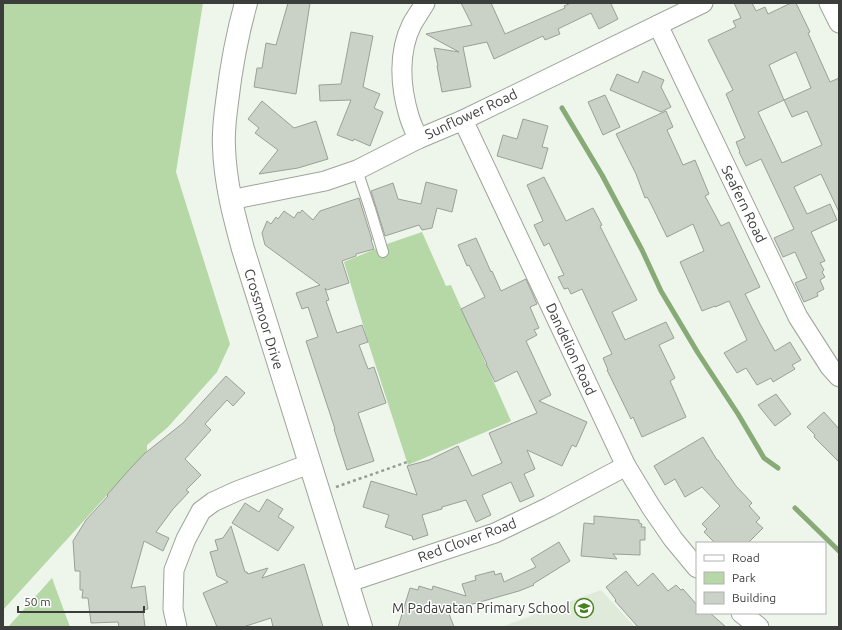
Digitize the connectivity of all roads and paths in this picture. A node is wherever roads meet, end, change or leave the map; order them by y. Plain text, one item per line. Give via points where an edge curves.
1 (246, 3) edge
2 (425, 3) edge
3 (703, 3) edge
4 (829, 3) edge
5 (839, 23) edge
6 (658, 25) junction
7 (463, 120) junction
8 (418, 139) junction
9 (356, 170) junction
10 (230, 200) junction
11 (383, 252) dead end
12 (839, 377) edge
13 (410, 461) dead end
14 (309, 464) junction
15 (626, 466) junction
16 (318, 492) junction
17 (696, 567) edge
18 (346, 583) junction
19 (742, 614) edge
20 (177, 627) edge
21 (361, 627) edge
22 (759, 627) edge

1 - 10 street, Crossmoor Drive via 234,52 225,118 224,147
2 - 8 street via 406,40 402,68 409,116
3 - 6 street, Sunflower Road
4 - 5 street
6 - 7 street, Sunflower Road
6 - 12 street, Seafern Road via 798,316
7 - 8 street, Sunflower Road
7 - 15 street, Dandelion Road
8 - 9 street, Sunflower Road
9 - 10 street, Sunflower Road via 325,181
9 - 11 lane
10 - 14 street, Crossmoor Drive
13 - 16 path
14 - 16 street, Crossmoor Drive
14 - 20 street via 237,490 201,511 174,570 173,609
15 - 17 street, Dandelion Road via 673,539
15 - 18 street, Red Clover Road via 495,533
16 - 18 street, Crossmoor Drive
18 - 21 street, Crossmoor Drive
19 - 22 street

